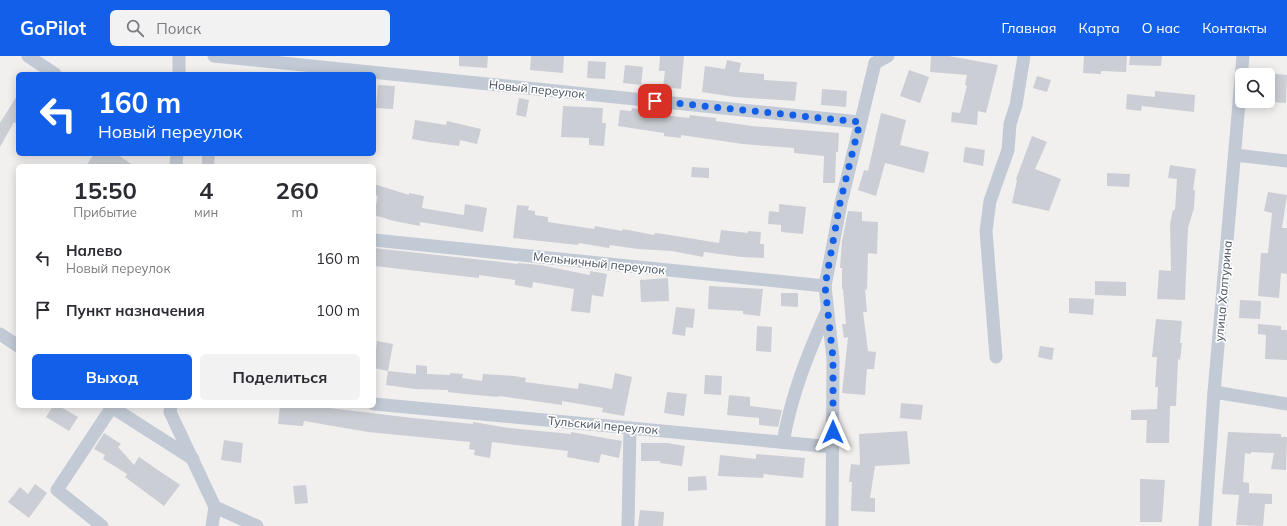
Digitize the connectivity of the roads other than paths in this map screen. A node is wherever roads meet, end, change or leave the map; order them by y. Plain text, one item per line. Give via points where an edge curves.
1 (28, 56) edge
2 (179, 56) edge
3 (214, 56) edge
4 (888, 56) edge
5 (1024, 56) edge
6 (1243, 56) edge
7 (871, 60) edge
8 (52, 72) edge
9 (179, 72) edge
10 (371, 72) edge
11 (376, 73) edge
12 (860, 122) junction
13 (1235, 155) junction
14 (1287, 162) edge
15 (376, 240) edge
16 (825, 286) junction
17 (827, 310) junction
18 (0, 334) edge
19 (16, 345) edge
20 (996, 358) dead end
21 (1214, 392) junction
22 (376, 404) edge
23 (1287, 404) edge
24 (110, 408) edge
25 (113, 408) edge
26 (171, 408) edge
27 (630, 428) junction
28 (783, 442) junction
29 (832, 447) junction
30 (193, 460) junction
31 (215, 507) junction
32 (102, 526) edge
33 (212, 526) edge
34 (257, 526) edge
35 (628, 526) edge
36 (832, 526) edge
37 (1205, 526) edge

1 - 8 street
2 - 9 street
3 - 10 street, Новый переулок
4 - 7 street
5 - 20 street via 1016,105 1010,124 1008,150 990,201 986,231
6 - 13 street, улица Халтурина
7 - 12 street
11 - 12 street, Новый переулок
12 - 16 street via 840,203
13 - 14 street
13 - 21 street, улица Халтурина
15 - 16 street, Мельничный переулок
16 - 17 street
17 - 28 street via 807,355 789,408
17 - 29 street via 833,358
18 - 19 street
21 - 23 street
21 - 37 street, улица Халтурина
22 - 27 street, Тульский переулок
24 - 32 street via 57,490
25 - 30 street
26 - 30 street via 170,412
27 - 28 street, Тульский переулок
27 - 35 street
28 - 29 street, Тульский переулок
29 - 36 street
30 - 31 street
31 - 33 street
31 - 34 street

